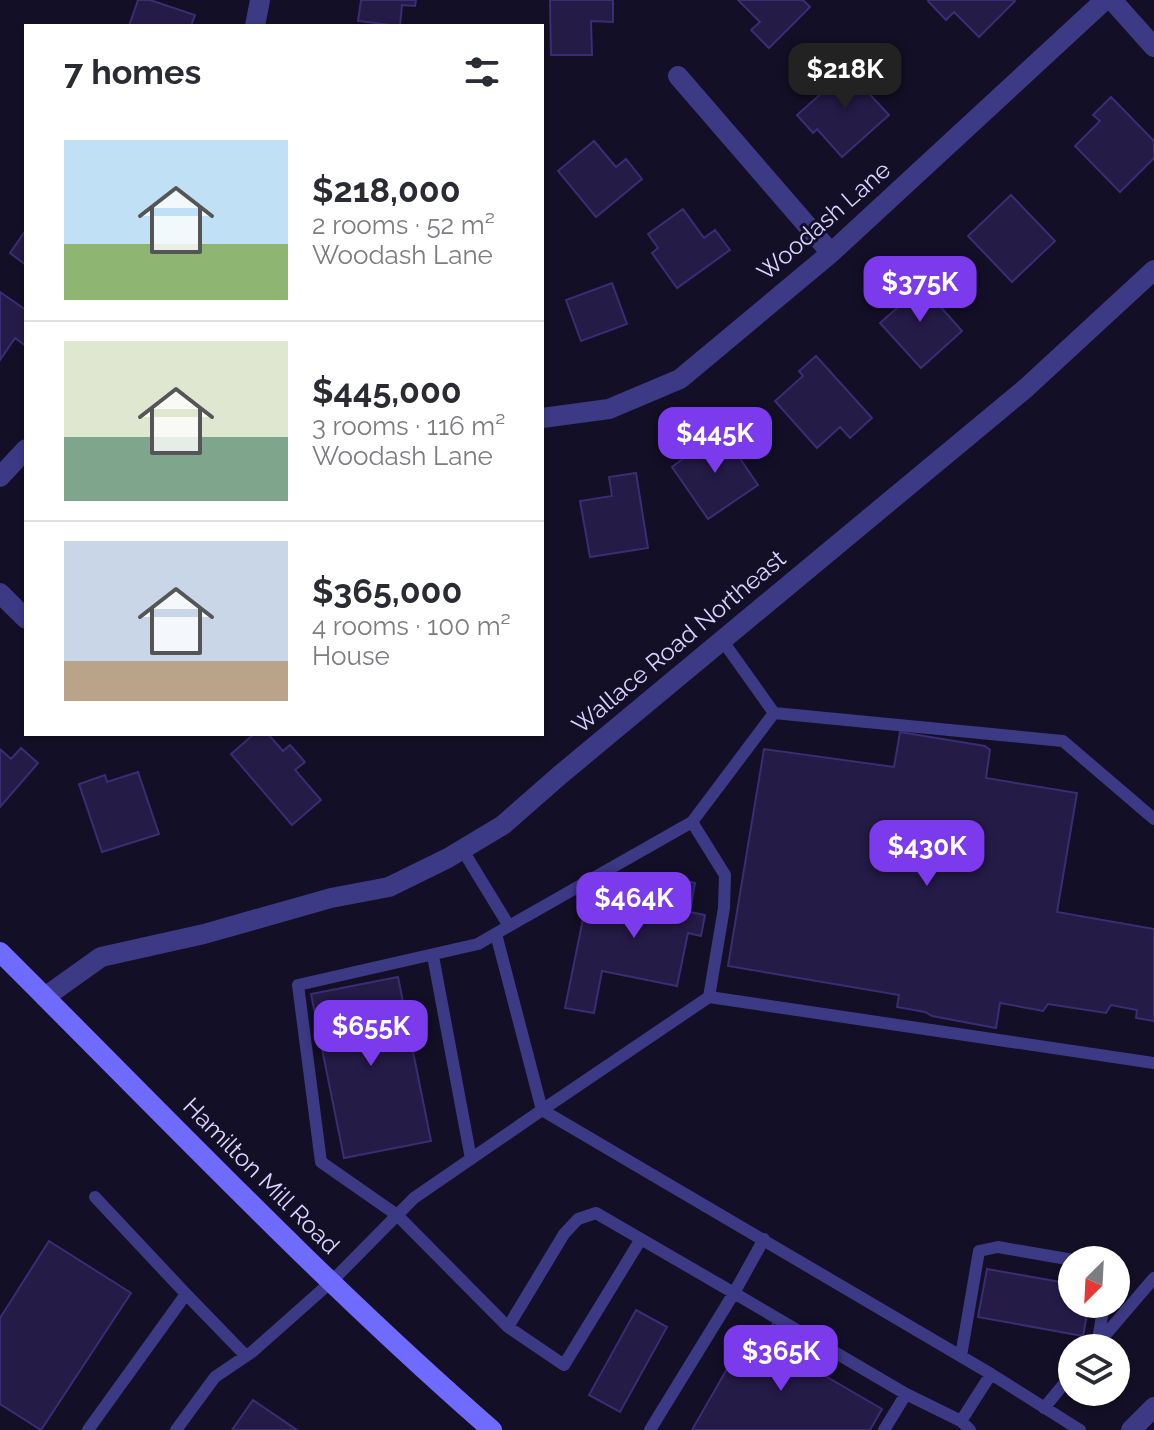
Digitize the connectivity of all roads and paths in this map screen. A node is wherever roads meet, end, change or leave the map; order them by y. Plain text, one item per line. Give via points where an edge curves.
1 (260, 0) edge
2 (1105, 0) edge
3 (1112, 0) edge
4 (255, 24) edge
5 (1154, 47) edge
6 (678, 76) dead end
7 (831, 253) junction
8 (1154, 270) edge
9 (544, 418) edge
10 (24, 451) edge
11 (0, 477) edge
12 (0, 593) edge
13 (24, 617) edge
14 (722, 640) junction
15 (774, 713) junction
16 (1154, 819) edge
17 (692, 822) junction
18 (462, 849) junction
19 (509, 926) junction
20 (496, 934) junction
21 (0, 952) edge
22 (433, 956) junction
23 (45, 997) junction
24 (709, 997) junction
25 (1154, 1063) edge
26 (542, 1110) junction
27 (471, 1159) junction
28 (95, 1197) dead end
29 (397, 1215) junction
30 (641, 1239) junction
31 (764, 1239) junction
32 (1058, 1257) edge
33 (1154, 1278) edge
34 (331, 1282) junction
35 (183, 1291) junction
36 (734, 1293) junction
37 (508, 1327) junction
38 (1106, 1334) edge
39 (246, 1356) junction
40 (961, 1356) junction
41 (991, 1374) junction
42 (1058, 1391) edge
43 (906, 1394) junction
44 (1154, 1407) edge
45 (1044, 1408) junction
46 (965, 1425) edge
47 (88, 1430) edge
48 (176, 1430) edge
49 (492, 1430) edge
50 (650, 1430) edge
51 (884, 1430) edge
52 (1080, 1430) edge
53 (1131, 1430) edge

1 - 4 street
2 - 7 street, Woodash Lane
3 - 5 street
6 - 7 street
7 - 9 street, Woodash Lane via 680,379 609,409
8 - 14 street, Wallace Road Northeast via 1026,388
10 - 11 street
12 - 13 street
14 - 15 lane
14 - 18 street, Wallace Road Northeast via 503,825
15 - 16 lane via 1063,741
15 - 17 lane
17 - 19 lane
17 - 24 lane via 725,875
18 - 19 lane
18 - 23 street, Wallace Road Northeast via 389,887 101,957
19 - 20 lane
20 - 22 lane
20 - 26 lane
21 - 23 main road, Hamilton Mill Road
22 - 27 lane
22 - 29 lane via 298,985 321,1162
23 - 34 main road, Hamilton Mill Road
24 - 25 lane
24 - 26 lane
26 - 27 lane
26 - 31 lane
27 - 29 lane
28 - 35 lane
29 - 34 lane
29 - 37 lane
30 - 36 lane
30 - 37 lane via 596,1213 578,1219
30 - 37 lane via 564,1365
31 - 36 lane
31 - 40 lane
32 - 40 lane via 998,1247 979,1251
33 - 38 lane
34 - 39 lane
34 - 49 main road, Hamilton Mill Road
35 - 39 lane
35 - 47 lane via 186,1294
36 - 43 lane
36 - 50 lane
39 - 48 lane via 215,1377
40 - 41 lane
41 - 45 lane
41 - 46 lane
42 - 45 lane
43 - 46 lane
43 - 51 lane
44 - 53 street
45 - 52 lane

